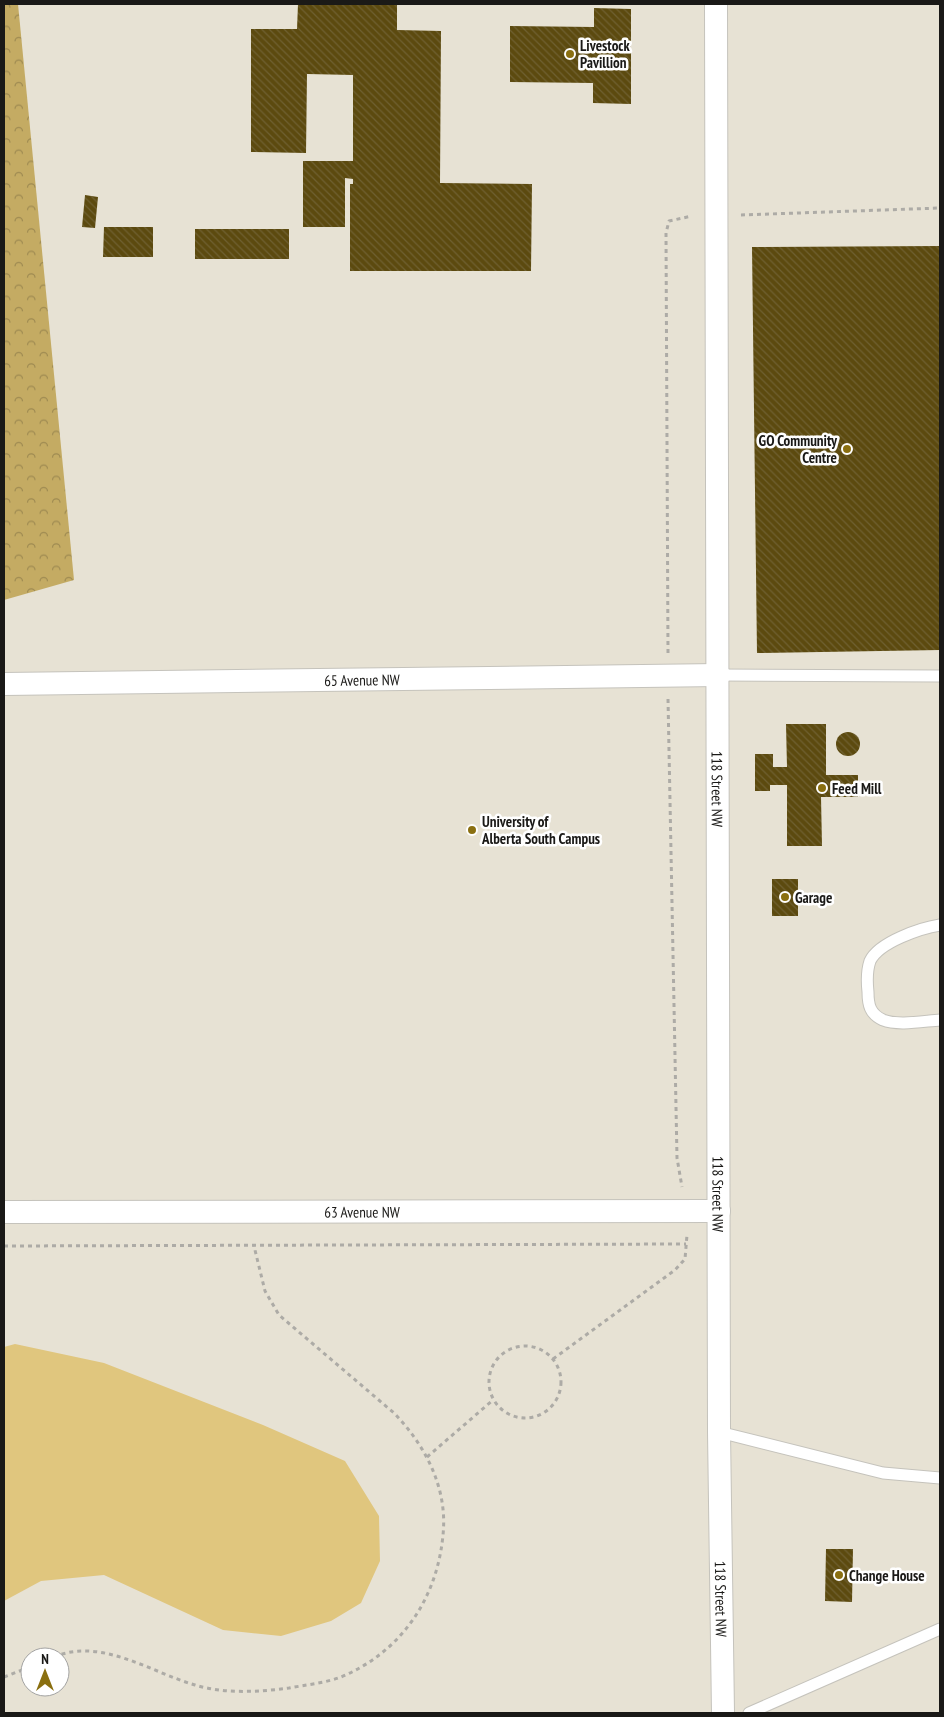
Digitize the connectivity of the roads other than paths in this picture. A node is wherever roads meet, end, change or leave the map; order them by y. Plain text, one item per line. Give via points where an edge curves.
1 (716, 4) edge
2 (719, 675) junction
3 (940, 676) edge
4 (4, 684) edge
5 (940, 925) edge
6 (940, 1020) edge
7 (719, 1211) junction
8 (4, 1212) edge
9 (719, 1432) junction
10 (940, 1478) edge
11 (940, 1628) edge
12 (723, 1713) edge
13 (749, 1713) edge

1 - 2 street, 118 Street NW
2 - 3 lane
2 - 4 street, 65 Avenue NW
2 - 7 street, 118 Street NW
5 - 6 lane via 911,932 880,950 870,961 867,979 870,1012 876,1016 885,1021
7 - 8 street, 63 Avenue NW
7 - 9 street, 118 Street NW
9 - 10 lane via 883,1473
9 - 12 street, 118 Street NW
11 - 13 lane

